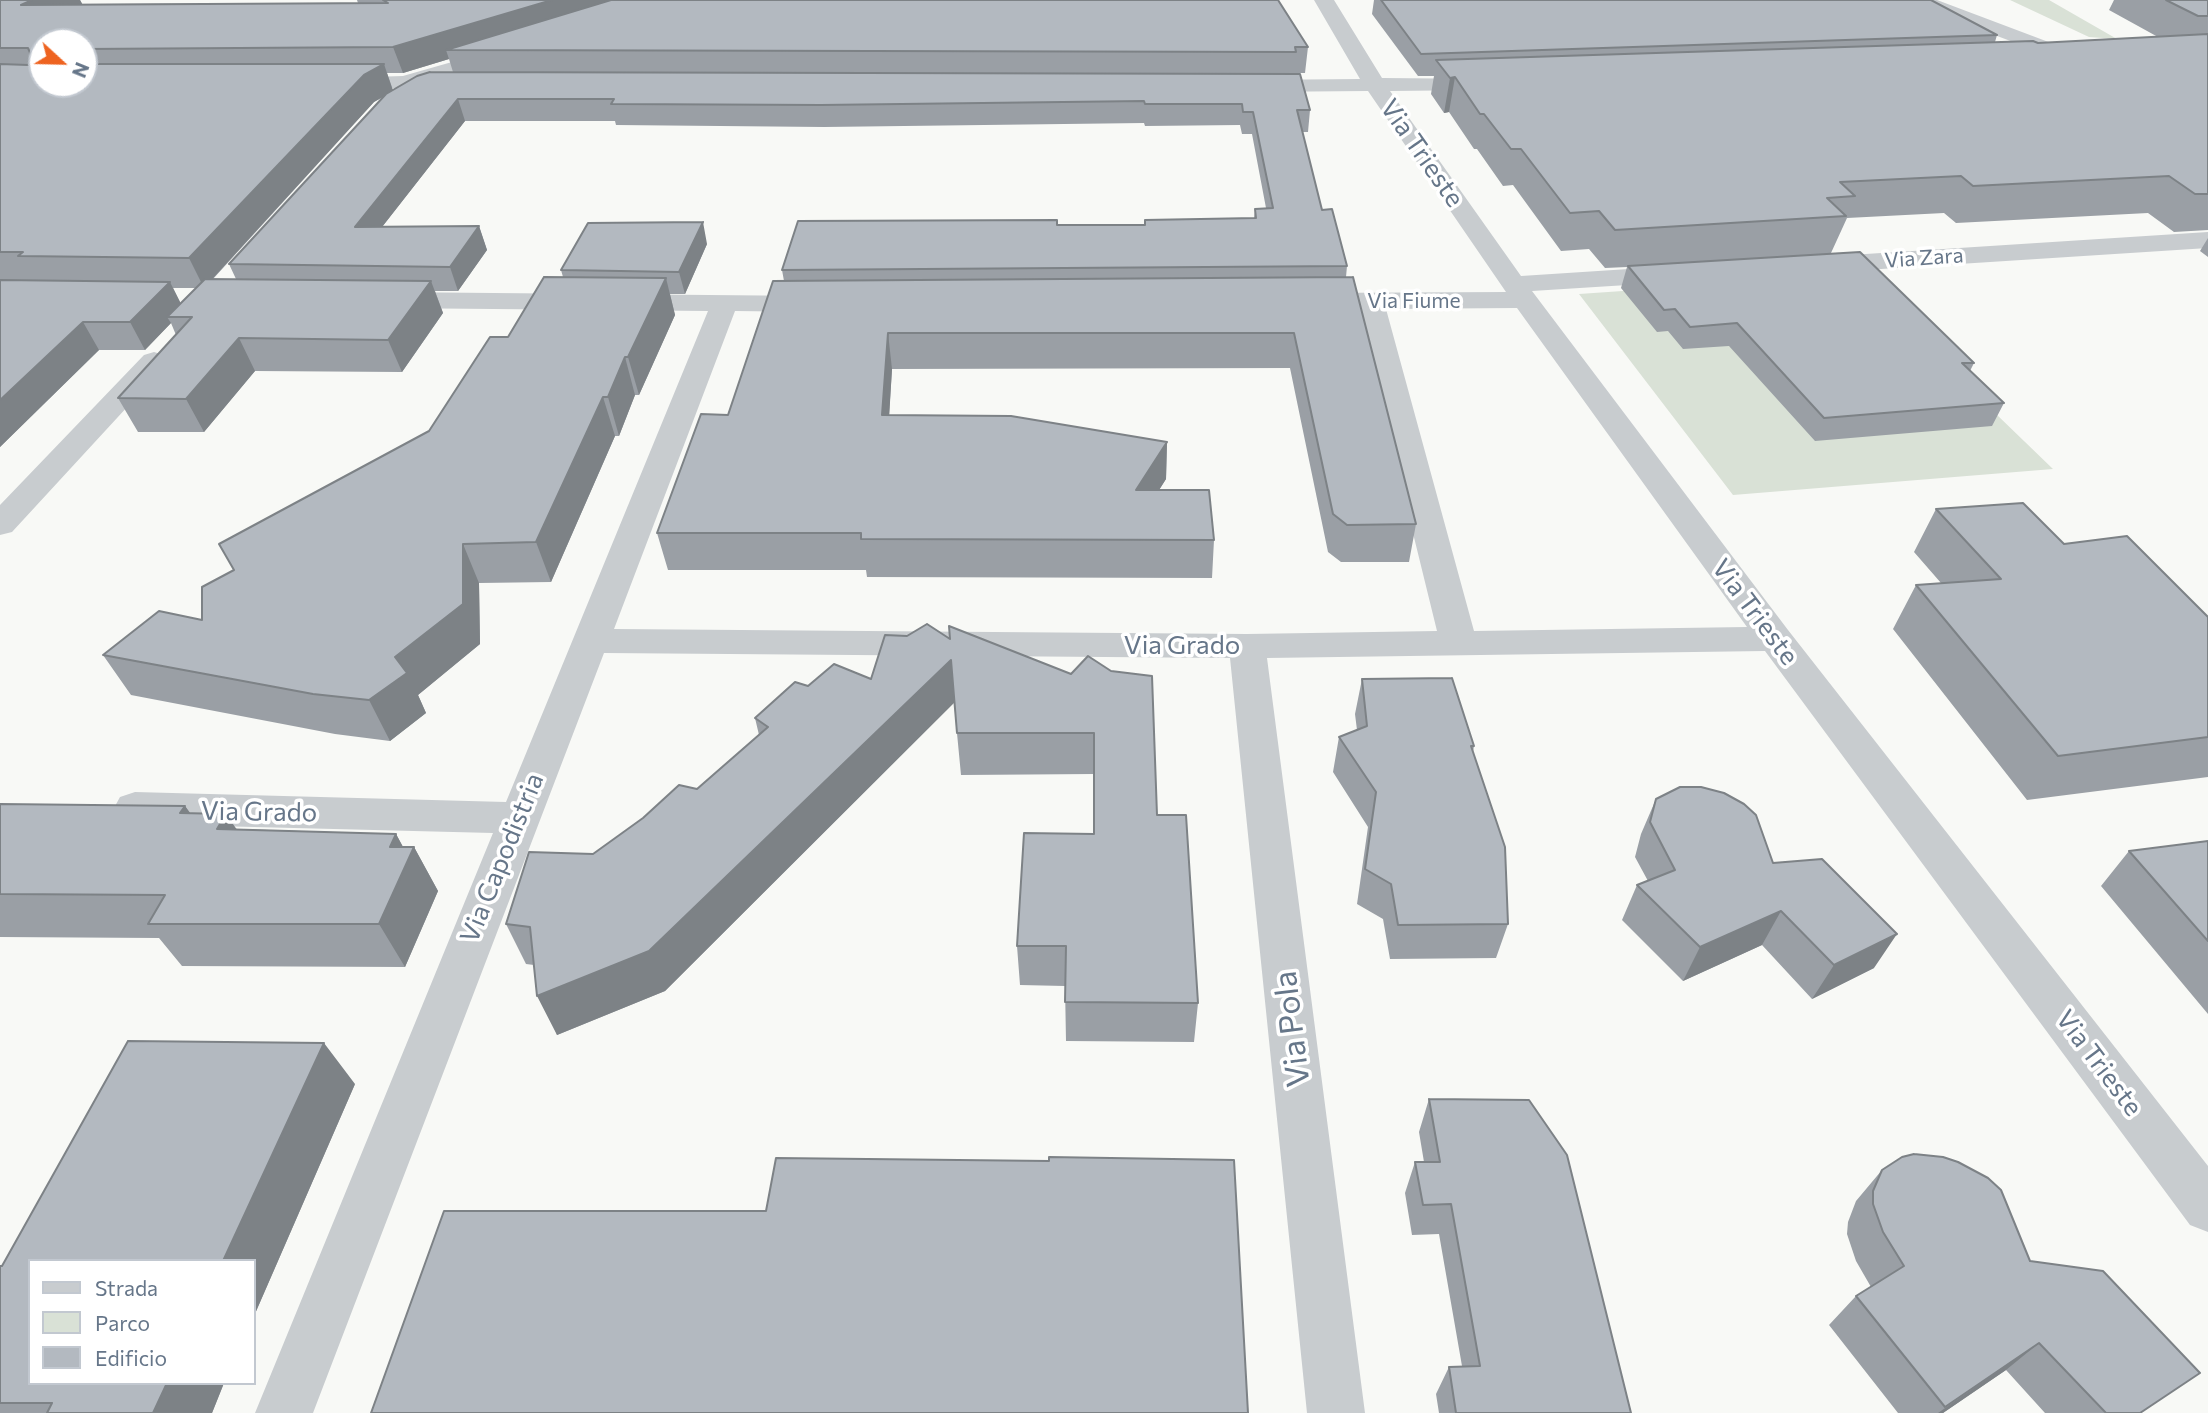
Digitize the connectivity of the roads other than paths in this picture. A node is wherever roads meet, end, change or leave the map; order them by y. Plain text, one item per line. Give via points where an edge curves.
1 (1324, 0) edge
2 (1919, 0) edge
3 (1968, 9) edge
4 (523, 47) edge
5 (2093, 58) junction
6 (483, 60) junction
7 (2028, 65) edge
8 (1500, 83) edge
9 (321, 84) edge
10 (1234, 86) edge
11 (1376, 87) junction
12 (392, 95) junction
13 (2208, 240) edge
14 (1796, 266) edge
15 (1699, 273) edge
16 (1520, 292) junction
17 (366, 300) edge
18 (1288, 301) edge
19 (1370, 301) junction
20 (848, 304) edge
21 (724, 305) junction
22 (177, 337) edge
23 (0, 525) edge
24 (1775, 639) junction
25 (589, 641) junction
26 (1458, 641) junction
27 (1247, 646) junction
28 (95, 807) edge
29 (518, 818) junction
30 (2208, 1207) edge
31 (284, 1413) edge
32 (1336, 1413) edge

1 - 11 street, Via Trieste
2 - 3 street
3 - 5 street
3 - 5 street via 1991,18 1995,11
4 - 6 street
5 - 7 street
6 - 12 street
6 - 12 street via 475,66 471,82
8 - 11 street
9 - 12 street
10 - 11 street
11 - 16 street, Via Trieste
13 - 14 street, Via Zara
15 - 16 street
16 - 19 street, Via Fiume
16 - 24 street, Via Trieste
17 - 21 street
18 - 19 street, Via Fiume
19 - 26 street
20 - 21 street
21 - 25 street, Via Capodistria
22 - 23 street
24 - 26 street, Via Grado
24 - 30 street, Via Trieste
25 - 27 street, Via Grado
25 - 29 street, Via Capodistria
26 - 27 street, Via Grado
27 - 32 street, Via Pola
28 - 29 street, Via Grado
29 - 31 street, Via Capodistria

